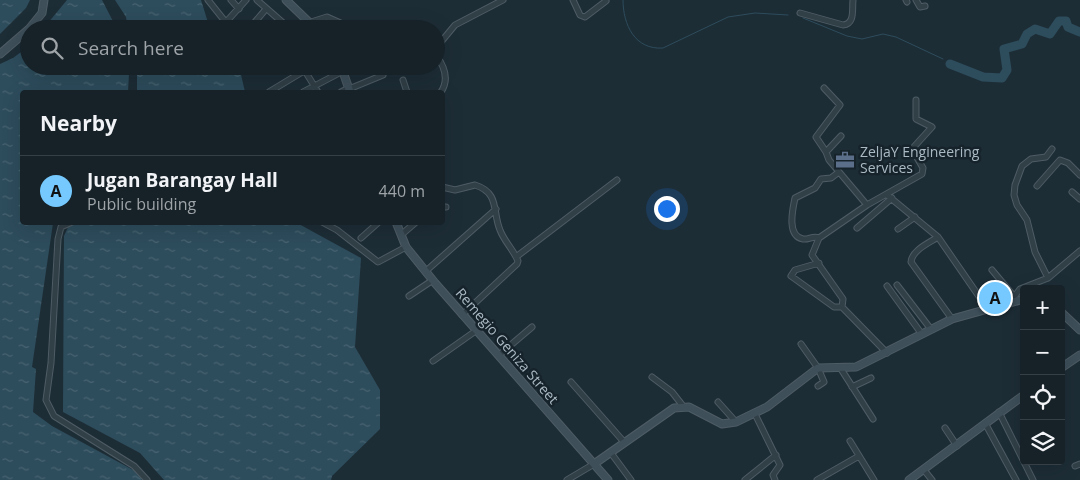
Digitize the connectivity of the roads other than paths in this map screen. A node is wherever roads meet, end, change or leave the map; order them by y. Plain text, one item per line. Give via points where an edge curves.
1 (44, 0) edge
2 (208, 0) edge
3 (231, 0) edge
4 (246, 0) edge
5 (257, 0) edge
6 (286, 0) edge
7 (503, 0) edge
8 (573, 0) edge
9 (854, 0) edge
10 (916, 0) edge
11 (606, 1) dead end
12 (925, 6) dead end
13 (239, 9) junction
14 (266, 9) junction
15 (800, 13) dead end
16 (36, 20) edge
17 (224, 20) edge
18 (226, 20) edge
19 (257, 20) edge
20 (279, 20) edge
21 (306, 20) edge
22 (316, 20) edge
23 (334, 20) edge
24 (20, 37) edge
25 (445, 37) edge
26 (0, 54) edge
27 (298, 75) edge
28 (307, 75) edge
29 (332, 75) edge
30 (344, 75) edge
31 (383, 75) dead end
32 (445, 75) edge
33 (403, 80) dead end
34 (314, 86) junction
35 (824, 88) dead end
36 (272, 90) edge
37 (307, 90) edge
38 (317, 90) edge
39 (349, 90) edge
40 (406, 90) edge
41 (442, 90) edge
42 (916, 100) dead end
43 (841, 136) dead end
44 (1052, 149) dead end
45 (826, 152) junction
46 (839, 172) junction
47 (1080, 175) edge
48 (617, 180) dead end
49 (1037, 186) dead end
50 (445, 188) edge
51 (1072, 192) dead end
52 (890, 196) junction
53 (1080, 199) edge
54 (866, 205) junction
55 (496, 209) junction
56 (915, 217) junction
57 (65, 225) edge
58 (328, 225) edge
59 (376, 225) edge
60 (397, 225) edge
61 (412, 225) edge
62 (857, 228) dead end
63 (898, 229) dead end
64 (400, 235) junction
65 (938, 237) junction
66 (361, 238) dead end
67 (819, 238) junction
68 (406, 246) junction
69 (1080, 250) edge
70 (516, 257) junction
71 (819, 262) junction
72 (992, 270) dead end
73 (426, 271) junction
74 (1048, 278) junction
75 (433, 280) junction
76 (897, 285) dead end
77 (887, 286) dead end
78 (409, 296) dead end
79 (1012, 298) junction
80 (1020, 299) edge
81 (842, 307) junction
82 (987, 308) junction
83 (462, 315) junction
84 (1065, 316) edge
85 (952, 319) junction
86 (532, 327) dead end
87 (930, 328) junction
88 (477, 330) junction
89 (1080, 330) edge
90 (921, 333) junction
91 (801, 344) dead end
92 (887, 353) junction
93 (500, 355) junction
94 (1080, 355) edge
95 (433, 362) dead end
96 (1065, 365) edge
97 (818, 368) junction
98 (841, 369) junction
99 (652, 377) dead end
100 (871, 378) dead end
101 (571, 382) dead end
102 (818, 386) dead end
103 (852, 387) junction
104 (1020, 398) edge
105 (718, 402) dead end
106 (683, 406) junction
107 (999, 412) junction
108 (755, 414) junction
109 (873, 419) dead end
110 (736, 422) junction
111 (985, 423) junction
112 (945, 428) dead end
113 (850, 441) dead end
114 (624, 442) junction
115 (957, 446) junction
116 (611, 453) junction
117 (776, 455) junction
118 (859, 456) junction
119 (594, 464) junction
120 (924, 470) junction
121 (147, 480) edge
122 (567, 480) edge
123 (608, 480) edge
124 (631, 480) edge
125 (745, 480) edge
126 (775, 480) edge
127 (817, 480) edge
128 (874, 480) edge
129 (910, 480) edge
130 (932, 480) edge
131 (1016, 480) edge
132 (1033, 480) edge

1 - 16 street via 42,13
2 - 17 street
3 - 13 street
4 - 13 street
5 - 14 street
6 - 21 street
7 - 25 street via 455,25
8 - 11 street via 580,15 585,17
9 - 15 street via 852,21 848,25
10 - 12 street via 920,7
13 - 18 street
14 - 19 street
14 - 20 street
22 - 23 street via 327,17
24 - 26 street
27 - 36 street
28 - 34 street
29 - 34 street
30 - 39 street
31 - 39 street
32 - 41 street
33 - 40 street
34 - 37 street
34 - 38 street
35 - 45 street via 840,105 816,137
42 - 52 street via 916,119 932,127 912,149 923,171
43 - 45 street
44 - 74 street via 1046,157 1026,162 1014,188 1017,205 1027,220 1035,252
45 - 46 street
46 - 54 street
46 - 67 street via 831,178 821,179 816,188 795,198 792,211 796,236
47 - 49 street via 1060,160
48 - 70 street
50 - 55 street via 455,190 478,185 492,197
51 - 53 street
52 - 54 street
52 - 56 street
52 - 62 street
54 - 67 street
55 - 70 street via 500,231
55 - 73 street
56 - 63 street
56 - 65 street
57 - 121 street via 61,227 58,239 46,400 54,416 134,466
58 - 68 street via 378,262
59 - 66 street
60 - 64 street, Remegio Geniza Street
61 - 64 street
64 - 68 street, Remegio Geniza Street
65 - 82 street
65 - 85 street via 917,251 911,262
67 - 71 street via 812,254
68 - 73 street, Remegio Geniza Street
69 - 74 street
70 - 83 street via 517,264
71 - 81 street via 843,299
71 - 81 street via 795,270 791,276 834,307
72 - 79 street
73 - 75 street, Remegio Geniza Street
74 - 79 street via 1022,287
75 - 78 street
75 - 83 street, Remegio Geniza Street
76 - 87 street
77 - 90 street
79 - 80 street
79 - 82 street
81 - 92 street
82 - 85 street
83 - 88 street, Remegio Geniza Street
84 - 89 street
85 - 87 street
86 - 93 street
87 - 90 street
88 - 93 street, Remegio Geniza Street
88 - 95 street
90 - 92 street
91 - 97 street
92 - 98 street via 856,367
93 - 119 street, Remegio Geniza Street
94 - 96 street
97 - 98 street
97 - 102 street via 824,382
97 - 108 street
98 - 103 street
99 - 106 street via 672,392
100 - 103 street
101 - 114 street
103 - 109 street
104 - 107 street
105 - 110 street
106 - 110 street via 720,424
106 - 114 street via 666,412
107 - 111 street
107 - 132 street
108 - 110 street
108 - 117 street
111 - 115 street
111 - 131 street
112 - 115 street
113 - 118 street
114 - 116 street
115 - 120 street
116 - 119 street
116 - 124 street
117 - 125 street
117 - 126 street via 780,466 773,474
118 - 127 street
118 - 128 street
119 - 122 street
119 - 123 street, Remegio Geniza Street
120 - 129 street
120 - 130 street

